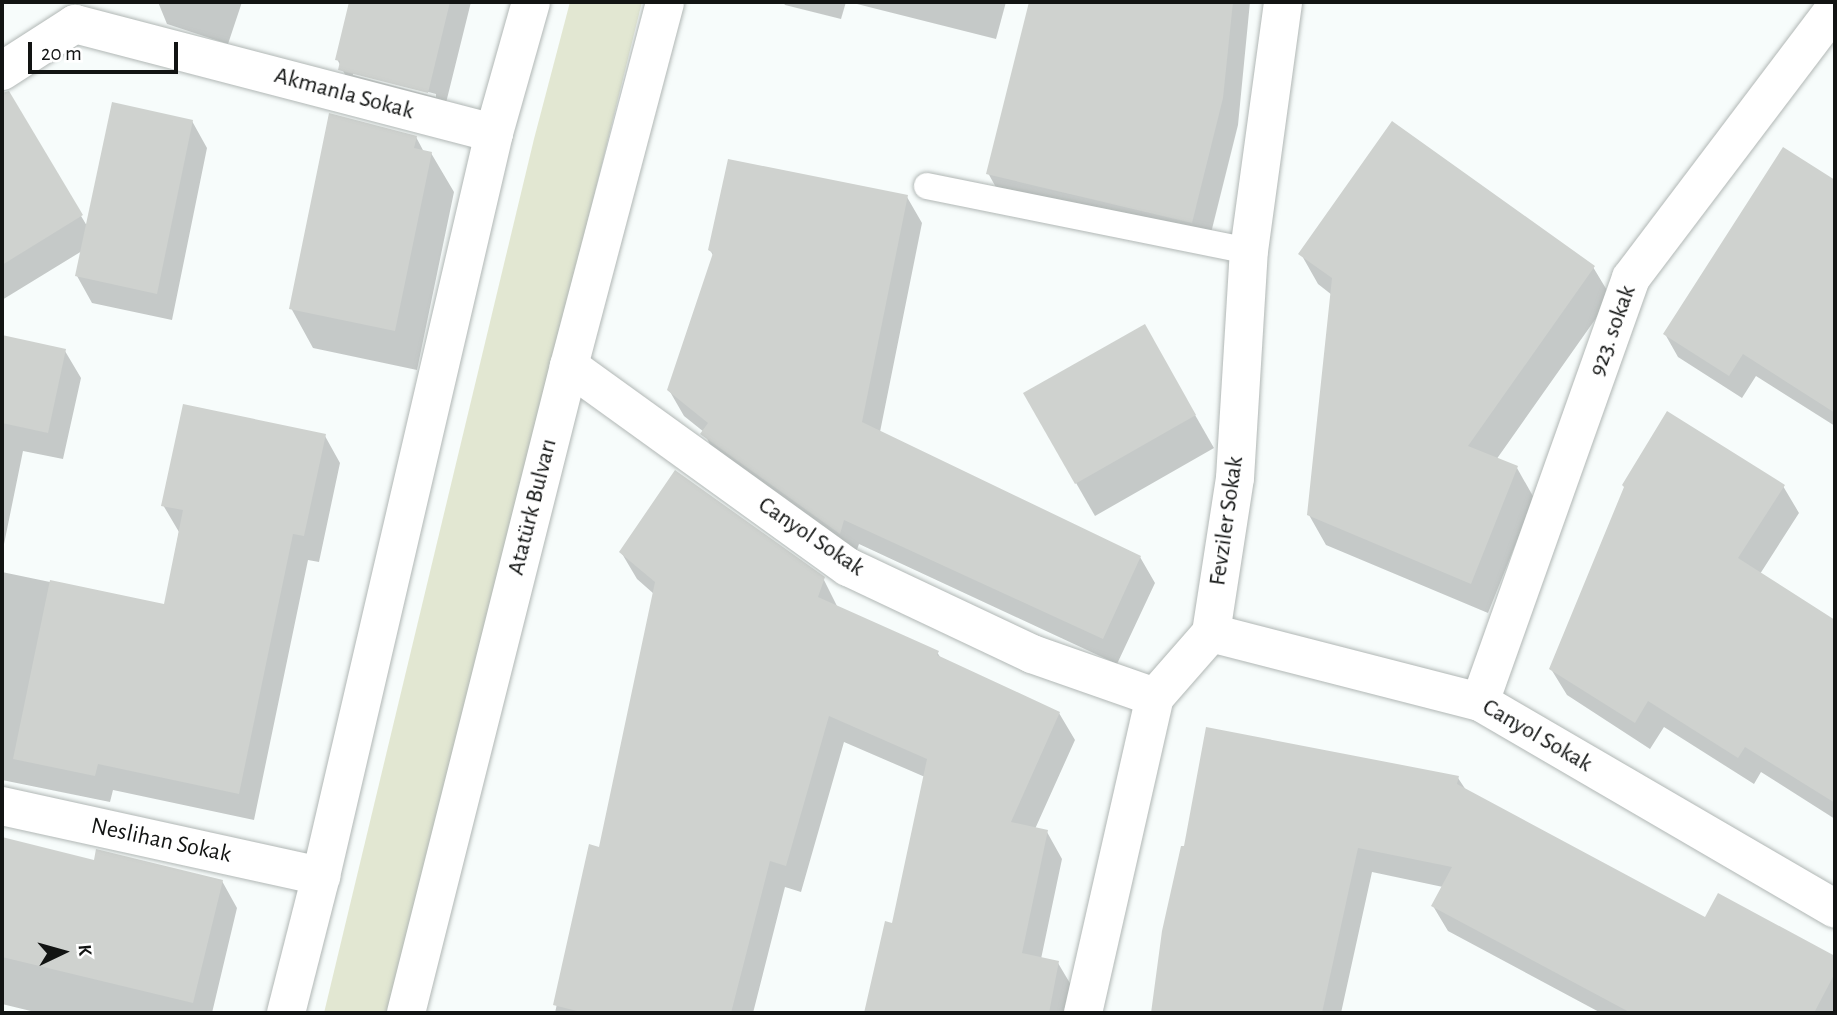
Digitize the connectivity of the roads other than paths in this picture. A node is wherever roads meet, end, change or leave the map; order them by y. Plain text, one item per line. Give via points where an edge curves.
1 (531, 2) edge
2 (665, 2) edge
3 (1283, 2) edge
4 (1835, 8) edge
5 (81, 13) edge
6 (2, 71) edge
7 (494, 133) junction
8 (928, 186) dead end
9 (1250, 251) junction
10 (569, 366) junction
11 (1210, 633) junction
12 (1155, 697) junction
13 (1480, 702) junction
14 (2, 806) edge
15 (321, 876) junction
16 (1835, 909) edge
17 (286, 1013) edge
18 (407, 1013) edge
19 (1083, 1013) edge

1 - 7 street
2 - 10 street, Atatürk Bulvarı
3 - 9 street, Fevziler Sokak
4 - 13 street, 923. sokak via 1631,278
5 - 6 street, Akmanla Sokak
5 - 7 street, Akmanla Sokak
7 - 15 street
8 - 9 lane
9 - 11 street, Fevziler Sokak via 1235,478
10 - 12 street, Canyol Sokak via 848,567 1031,654
10 - 18 street, Atatürk Bulvarı
11 - 12 street
11 - 13 street, Canyol Sokak
12 - 19 street
13 - 16 street, Canyol Sokak
14 - 15 street, Neslihan Sokak
15 - 17 street

